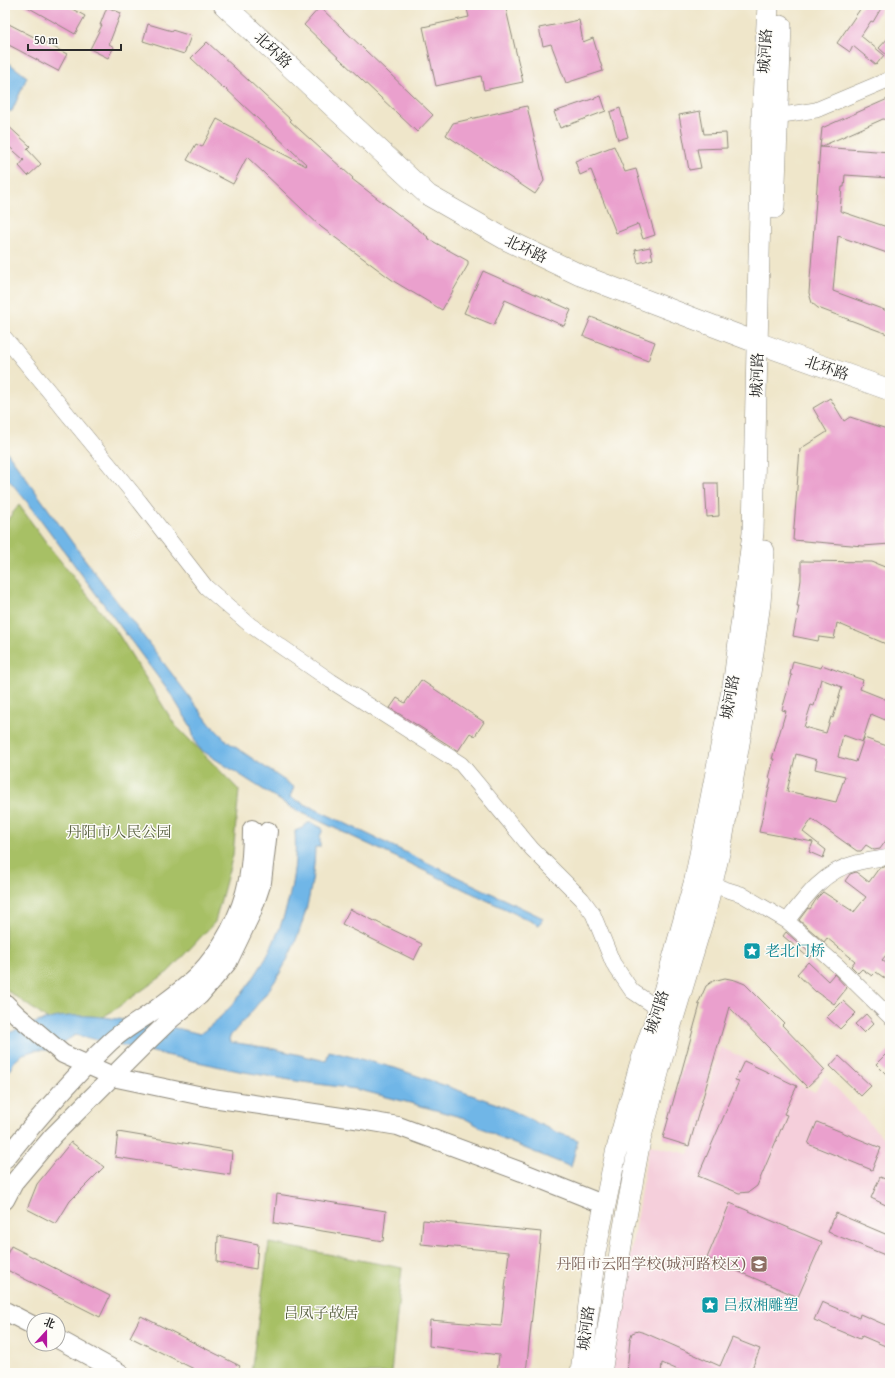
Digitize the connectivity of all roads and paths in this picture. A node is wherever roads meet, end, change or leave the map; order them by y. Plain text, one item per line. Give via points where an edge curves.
1 (224, 5) edge
2 (768, 5) edge
3 (782, 5) edge
4 (890, 79) edge
5 (770, 117) junction
6 (5, 338) edge
7 (764, 345) junction
8 (890, 390) edge
9 (890, 857) edge
10 (704, 883) junction
11 (787, 921) junction
12 (5, 1003) edge
13 (659, 1009) junction
14 (890, 1017) edge
15 (88, 1065) junction
16 (112, 1076) junction
17 (5, 1159) edge
18 (5, 1200) edge
19 (605, 1205) junction
20 (5, 1311) edge
21 (26, 1322) edge
22 (66, 1343) edge
23 (120, 1373) edge
24 (581, 1373) edge
25 (601, 1373) edge

1 - 7 main road, 北环路 via 428,195 505,239 580,276
2 - 5 main road, 城河路
3 - 5 main road, 城河路
4 - 5 street via 816,110
5 - 7 main road, 城河路
6 - 13 street via 140,502 206,587 262,634 461,764 532,849 582,899 593,914 613,963 632,991
7 - 8 main road, 北环路
7 - 10 main road, 城河路 via 753,533
9 - 11 street via 855,863 832,872 806,895
10 - 11 street via 741,894
10 - 13 main road, 城河路
10 - 25 main road, 城河路 via 705,913 670,1025 640,1140
11 - 14 street
12 - 15 street via 63,1054
13 - 19 main road, 城河路 via 640,1065
15 - 16 street
15 - 16 street via 108,1044 197,976 220,947 233,924 245,893 251,858 260,830 262,882 252,912 228,962 204,989
15 - 17 street
16 - 18 street via 53,1136 15,1181
16 - 19 street via 212,1098 398,1126
19 - 24 main road, 城河路 via 595,1252
20 - 21 street
22 - 23 street

